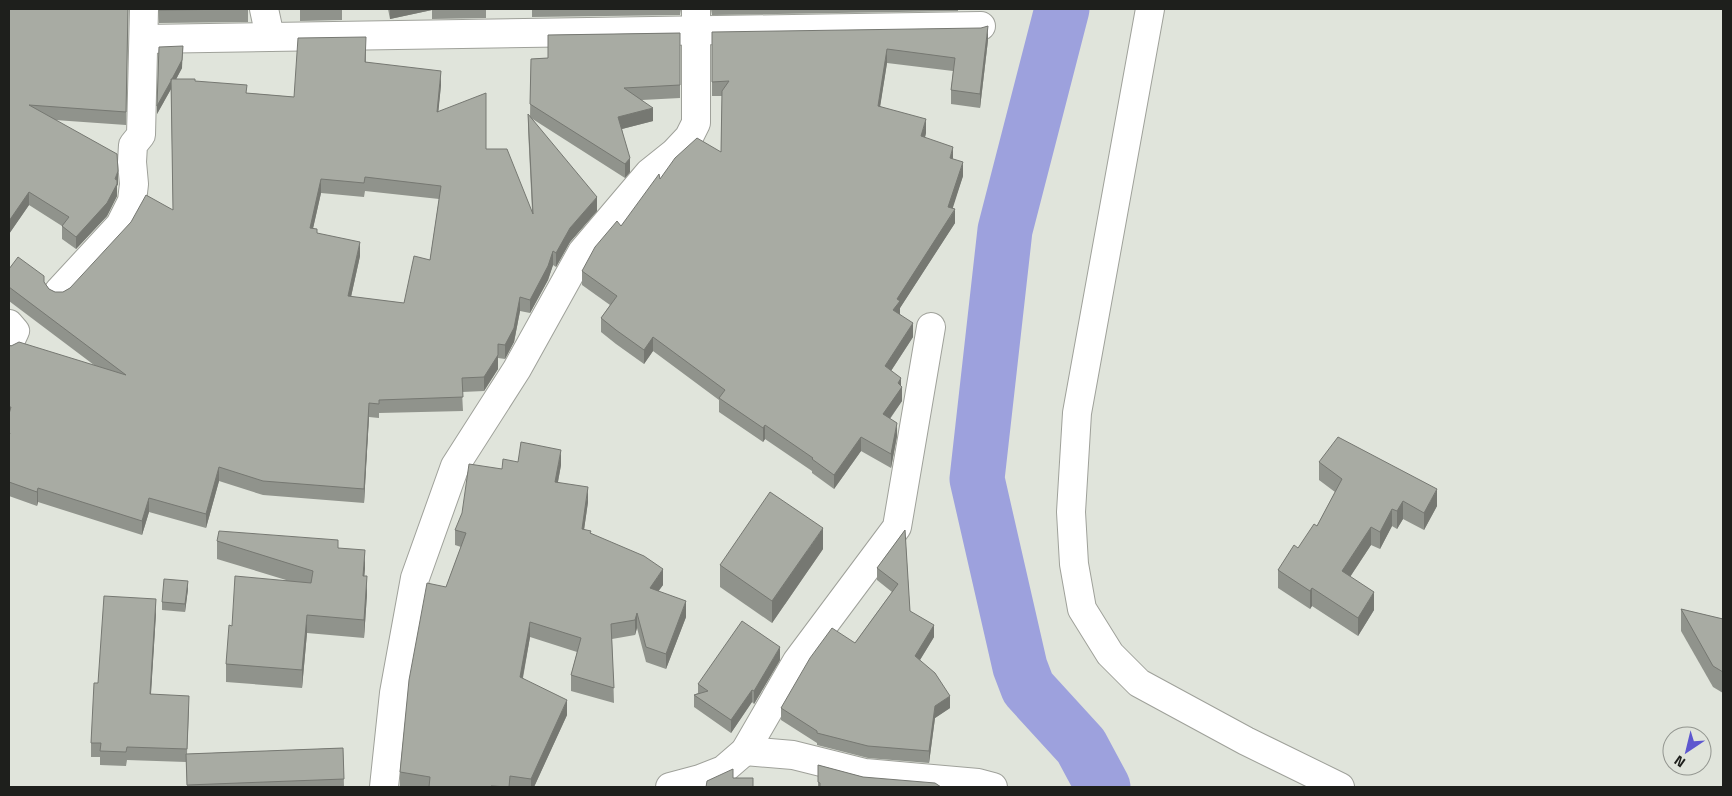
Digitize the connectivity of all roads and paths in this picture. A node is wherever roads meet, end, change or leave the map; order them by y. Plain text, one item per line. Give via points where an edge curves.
1 (144, 9) edge
2 (264, 9) edge
3 (1150, 9) edge
4 (696, 19) edge
5 (981, 26) edge
6 (270, 37) junction
7 (145, 39) junction
8 (59, 291) edge
9 (9, 324) edge
10 (931, 327) dead end
11 (9, 344) edge
12 (745, 751) junction
13 (384, 787) edge
14 (670, 787) edge
15 (993, 787) edge
16 (1340, 787) edge

1 - 7 street
2 - 6 street
3 - 16 street via 1077,413 1070,512 1082,609 1110,654 1139,683
4 - 5 street
4 - 6 street
4 - 13 street via 696,122 689,137 649,173 582,252 508,385 455,466 416,578 394,693
6 - 7 street
7 - 8 street via 141,135 133,145 132,201 120,226
9 - 11 street via 15,331
10 - 12 street via 897,527 797,661
12 - 14 street via 723,770
12 - 15 street via 793,756 865,772

